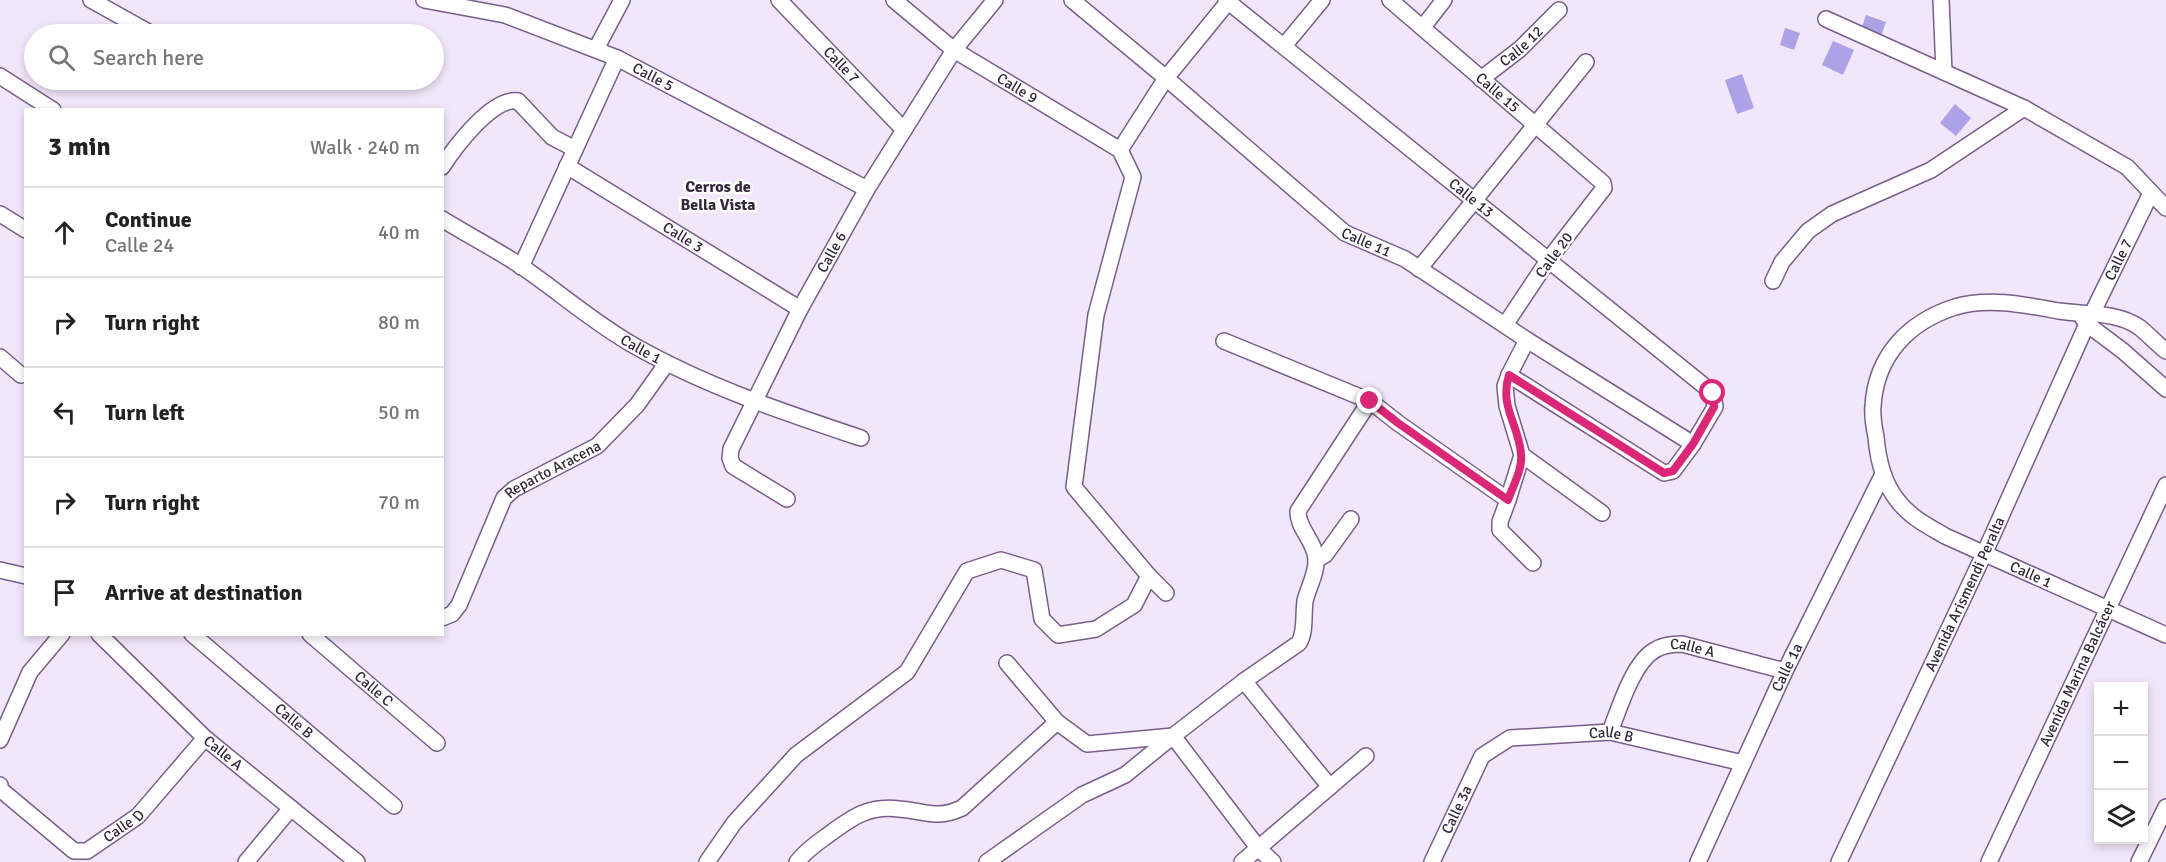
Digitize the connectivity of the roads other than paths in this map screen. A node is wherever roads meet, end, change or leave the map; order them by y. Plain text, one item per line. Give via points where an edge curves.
1 (90, 0) edge
2 (424, 0) edge
3 (622, 0) edge
4 (779, 0) edge
5 (894, 0) edge
6 (995, 0) edge
7 (1072, 0) edge
8 (1323, 0) edge
9 (1390, 0) edge
10 (1444, 0) edge
11 (1941, 0) edge
12 (1227, 1) edge
13 (1559, 10) dead end
14 (1826, 19) dead end
15 (134, 24) edge
16 (1423, 27) junction
17 (1284, 46) junction
18 (596, 49) junction
19 (954, 50) junction
20 (617, 58) junction
21 (1586, 62) dead end
22 (1944, 72) junction
23 (0, 76) edge
24 (1166, 78) junction
25 (1481, 79) junction
26 (50, 108) edge
27 (2024, 108) junction
28 (1534, 126) junction
29 (904, 130) junction
30 (575, 149) junction
31 (1120, 150) junction
32 (444, 164) edge
33 (567, 166) junction
34 (1604, 186) joint
35 (867, 189) junction
36 (2151, 193) junction
37 (1476, 199) junction
38 (2166, 208) edge
39 (0, 214) edge
40 (444, 220) edge
41 (24, 229) edge
42 (1549, 259) junction
43 (521, 267) junction
44 (1419, 269) junction
45 (1773, 281) dead end
46 (800, 309) junction
47 (2087, 317) junction
48 (1505, 325) junction
49 (1527, 340) junction
50 (1224, 341) dead end
51 (2166, 351) edge
52 (0, 357) edge
53 (667, 363) junction
54 (21, 375) dead end
55 (1509, 375) junction
56 (2166, 389) edge
57 (753, 401) junction
58 (1370, 401) junction
59 (861, 438) dead end
60 (1693, 444) junction
61 (1522, 456) junction
62 (1883, 474) junction
63 (2166, 486) edge
64 (787, 499) dead end
65 (1508, 500) junction
66 (1602, 513) dead end
67 (1351, 519) dead end
68 (1985, 552) junction
69 (1316, 560) junction
70 (1533, 563) dead end
71 (0, 570) edge
72 (24, 576) edge
73 (1149, 576) junction
74 (1166, 593) dead end
75 (2108, 608) junction
76 (444, 617) edge
77 (2166, 635) edge
78 (60, 636) edge
79 (101, 636) edge
80 (194, 636) edge
81 (311, 636) edge
82 (1007, 663) dead end
83 (1785, 671) junction
84 (1244, 681) junction
85 (1057, 722) junction
86 (1610, 732) junction
87 (1173, 736) junction
88 (205, 738) junction
89 (0, 741) edge
90 (437, 743) dead end
91 (1366, 756) dead end
92 (1482, 756) joint
93 (1743, 763) junction
94 (1330, 787) junction
95 (0, 788) edge
96 (394, 806) dead end
97 (2166, 807) edge
98 (291, 808) junction
99 (1259, 849) junction
100 (802, 859) edge
101 (357, 861) edge
102 (246, 862) edge
103 (707, 862) edge
104 (987, 862) edge
105 (1242, 862) edge
106 (1273, 862) edge
107 (1432, 862) edge
108 (1698, 862) edge
109 (1839, 862) edge
110 (1989, 862) edge
111 (2139, 862) edge

1 - 15 street
2 - 18 street, Calle 5 via 505,15
3 - 18 street
4 - 29 street, Calle 7
5 - 19 street, Calle 9
6 - 19 street, Calle 6
7 - 24 street, Calle 11
8 - 17 street
9 - 16 street, Calle 15
10 - 16 street
11 - 22 street
12 - 17 street, Calle 13
12 - 24 street
13 - 25 street, Calle 12 via 1521,49
14 - 22 street
16 - 25 street, Calle 15
17 - 37 street, Calle 13
18 - 20 street, Calle 5
19 - 29 street, Calle 6
19 - 31 street, Calle 9
20 - 30 street
20 - 35 street, Calle 5
21 - 28 street
22 - 27 street
23 - 26 street
24 - 31 street
24 - 44 street, Calle 11 via 1345,233
25 - 28 street, Calle 15
27 - 36 street via 2127,167
27 - 45 street via 1931,170 1832,214 1808,231 1782,262
28 - 34 street, Calle 15
28 - 37 street
29 - 35 street, Calle 6
30 - 32 street via 552,137 513,100 502,103 465,136
30 - 33 street
31 - 73 street via 1133,177 1096,315 1074,487
33 - 43 street
33 - 46 street, Calle 3
34 - 42 street, Calle 20
35 - 46 street, Calle 6
36 - 38 street
36 - 47 street, Calle 7
37 - 42 street, Calle 13
37 - 44 street
39 - 41 street
40 - 43 street, Calle 1
42 - 48 street, Calle 20
42 - 60 street, Calle 13 via 1713,393 1714,407
43 - 53 street, Calle 1 via 631,344
44 - 48 street, Calle 11
46 - 57 street, Calle 6
47 - 51 street, Calle 1 via 2128,321
47 - 56 street
47 - 62 street, Calle 1 via 2010,303 1984,303 1956,307 1923,321 1897,342 1878,377 1873,407
47 - 68 street, Avenida Arismendi Peralta
48 - 49 street, Calle 11
49 - 55 street
49 - 60 street, Calle 11
50 - 58 street
52 - 54 street
53 - 57 street, Calle 1
53 - 76 street, Reparto Aracena via 637,405 597,446 504,498 459,605
55 - 60 street via 1664,473 1673,471
55 - 61 street via 1505,386 1508,406
57 - 59 street, Calle 1
57 - 64 street, Calle 6 via 730,449 730,458 733,466
58 - 65 street
58 - 69 street via 1299,507 1297,518 1310,538
61 - 65 street
61 - 66 street
62 - 68 street, Calle 1 via 1897,501 1916,519
62 - 83 street, Calle 1a
63 - 75 street, Avenida Marina Balcácer
65 - 70 street via 1500,530
67 - 69 street via 1325,555
68 - 75 street, Calle 1
68 - 109 street, Avenida Arismendi Peralta
69 - 84 street via 1299,643
71 - 72 street
73 - 74 street
73 - 103 street via 1134,605 1096,629 1058,635 1042,619 1034,570 1001,560 967,571 907,672 796,755 734,823
75 - 77 street, Calle 1
75 - 110 street, Avenida Marina Balcácer
78 - 89 street via 30,672
79 - 88 street, Calle A
80 - 96 street, Calle B
81 - 90 street, Calle C
82 - 85 street
83 - 86 street, Calle A via 1682,644 1668,645 1641,662
83 - 93 street, Calle 1a
84 - 87 street
84 - 94 street
85 - 87 street via 1087,744
85 - 100 street via 962,808 947,815 879,808 865,811
86 - 92 street, Calle B via 1510,738
86 - 93 street, Calle B
87 - 99 street
87 - 104 street via 1125,775 1082,795
88 - 95 street, Calle D via 138,816 87,851 74,850
88 - 98 street, Calle A
91 - 94 street
92 - 107 street, Calle 3a
93 - 108 street, Calle 1a
94 - 99 street
97 - 111 street
98 - 101 street, Calle A
98 - 102 street
99 - 105 street
99 - 106 street

